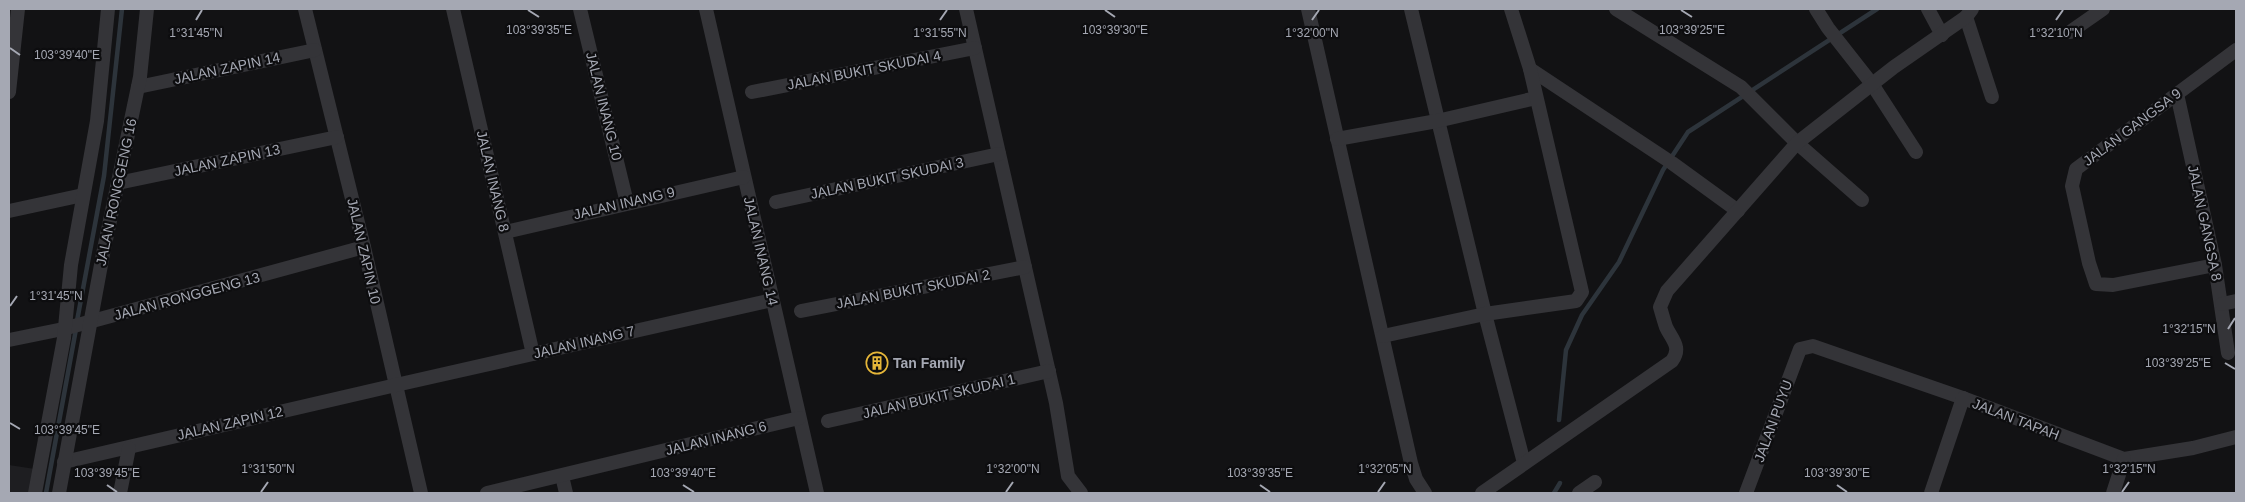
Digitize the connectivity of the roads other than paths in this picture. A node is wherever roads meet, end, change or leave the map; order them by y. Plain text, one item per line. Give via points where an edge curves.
1 (18, 9) edge
2 (108, 9) edge
3 (147, 9) edge
4 (305, 9) edge
5 (453, 9) edge
6 (580, 9) edge
7 (706, 9) edge
8 (966, 9) edge
9 (1308, 9) edge
10 (1412, 9) edge
11 (1511, 9) edge
12 (1616, 9) edge
13 (1816, 9) edge
14 (1928, 9) edge
15 (2103, 9) edge
16 (1969, 13) edge
17 (2070, 32) dead end
18 (1942, 35) junction
19 (976, 48) junction
20 (315, 50) junction
21 (2236, 50) edge
22 (1530, 69) junction
23 (1872, 84) junction
24 (138, 87) junction
25 (9, 92) edge
26 (752, 92) dead end
27 (2177, 94) junction
28 (1992, 97) dead end
29 (1536, 98) junction
30 (1437, 121) junction
31 (336, 136) junction
32 (1337, 139) junction
33 (1797, 142) junction
34 (1916, 152) dead end
35 (999, 154) junction
36 (744, 177) junction
37 (118, 183) junction
38 (83, 195) junction
39 (1862, 200) dead end
40 (776, 202) dead end
41 (627, 203) junction
42 (9, 211) edge
43 (1738, 211) junction
44 (505, 232) junction
45 (364, 247) junction
46 (2214, 266) junction
47 (1025, 267) junction
48 (772, 300) junction
49 (2236, 301) edge
50 (2222, 304) junction
51 (801, 311) dead end
52 (1485, 314) junction
53 (91, 321) junction
54 (63, 329) junction
55 (1383, 336) junction
56 (9, 340) edge
57 (1800, 349) joint
58 (2228, 353) dead end
59 (533, 354) junction
60 (1049, 371) junction
61 (396, 384) junction
62 (1963, 398) junction
63 (799, 418) junction
64 (828, 421) dead end
65 (2236, 436) edge
66 (129, 448) junction
67 (2124, 458) junction
68 (64, 462) junction
69 (1524, 464) junction
70 (562, 476) junction
71 (1595, 482) dead end
72 (35, 493) edge
73 (59, 493) edge
74 (120, 493) edge
75 (421, 493) edge
76 (487, 493) edge
77 (566, 493) edge
78 (817, 493) edge
79 (1081, 493) edge
80 (1425, 493) edge
81 (1482, 493) edge
82 (1580, 493) edge
83 (1746, 493) edge
84 (1931, 493) edge
85 (2113, 493) edge

1 - 25 street
2 - 38 street, JALAN RONGGENG 16 via 97,122
3 - 24 street, JALAN RONGGENG 16
4 - 20 street, JALAN ZAPIN 10
5 - 44 street, JALAN INANG 8
6 - 41 street, JALAN INANG 10
7 - 36 street, JALAN INANG 14
8 - 19 street
9 - 32 street
10 - 30 street
11 - 22 street
12 - 33 street via 1741,87
13 - 23 street
14 - 18 street
15 - 17 street
16 - 18 street
16 - 28 street
18 - 23 street
19 - 26 street, JALAN BUKIT SKUDAI 4
19 - 35 street
20 - 24 street, JALAN ZAPIN 14
20 - 31 street, JALAN ZAPIN 10
21 - 27 street, JALAN GANGSA 9
22 - 29 street
22 - 43 street
23 - 33 street
23 - 34 street
24 - 37 street, JALAN RONGGENG 16
27 - 46 street, JALAN GANGSA 8
27 - 46 street, JALAN GANGSA 9 via 2076,169 2072,186 2076,206 2096,284 2113,285
29 - 30 street
29 - 52 street via 1582,292 1576,301
30 - 32 street
30 - 52 street
31 - 37 street, JALAN ZAPIN 13
31 - 45 street, JALAN ZAPIN 10
32 - 55 street
33 - 39 street
33 - 43 street
35 - 40 street, JALAN BUKIT SKUDAI 3
35 - 47 street
36 - 41 street, JALAN INANG 9
36 - 48 street, JALAN INANG 14
37 - 53 street, JALAN RONGGENG 16
38 - 42 street
38 - 54 street, JALAN RONGGENG 16
41 - 44 street, JALAN INANG 9
43 - 69 street via 1667,291 1660,307 1666,328 1677,347 1672,361
44 - 59 street, JALAN INANG 8
45 - 53 street, JALAN RONGGENG 13
45 - 61 street, JALAN ZAPIN 10
46 - 50 street, JALAN GANGSA 8
47 - 51 street, JALAN BUKIT SKUDAI 2
47 - 60 street
48 - 59 street, JALAN INANG 7
48 - 63 street, JALAN INANG 14
49 - 50 street
50 - 58 street, JALAN GANGSA 8
52 - 55 street
52 - 69 street
53 - 54 street, JALAN RONGGENG 13
53 - 68 street, JALAN RONGGENG 16
54 - 56 street, JALAN RONGGENG 13
54 - 72 street, JALAN RONGGENG 16 via 64,338
55 - 80 street via 1411,463
57 - 62 street, JALAN TAPAH via 1813,346
57 - 83 street, JALAN PUYU
59 - 61 street, JALAN INANG 7
60 - 64 street, JALAN BUKIT SKUDAI 1
60 - 79 street via 1068,476
61 - 66 street, JALAN ZAPIN 12
61 - 75 street, JALAN ZAPIN 10
62 - 67 street, JALAN TAPAH
62 - 84 street
63 - 70 street, JALAN INANG 6
63 - 78 street, JALAN INANG 14
65 - 67 street, JALAN TAPAH via 2193,448
66 - 68 street, JALAN ZAPIN 12
66 - 74 street
67 - 85 street
68 - 73 street, JALAN RONGGENG 16
69 - 81 street
70 - 76 street, JALAN INANG 6
70 - 77 street
71 - 82 street

